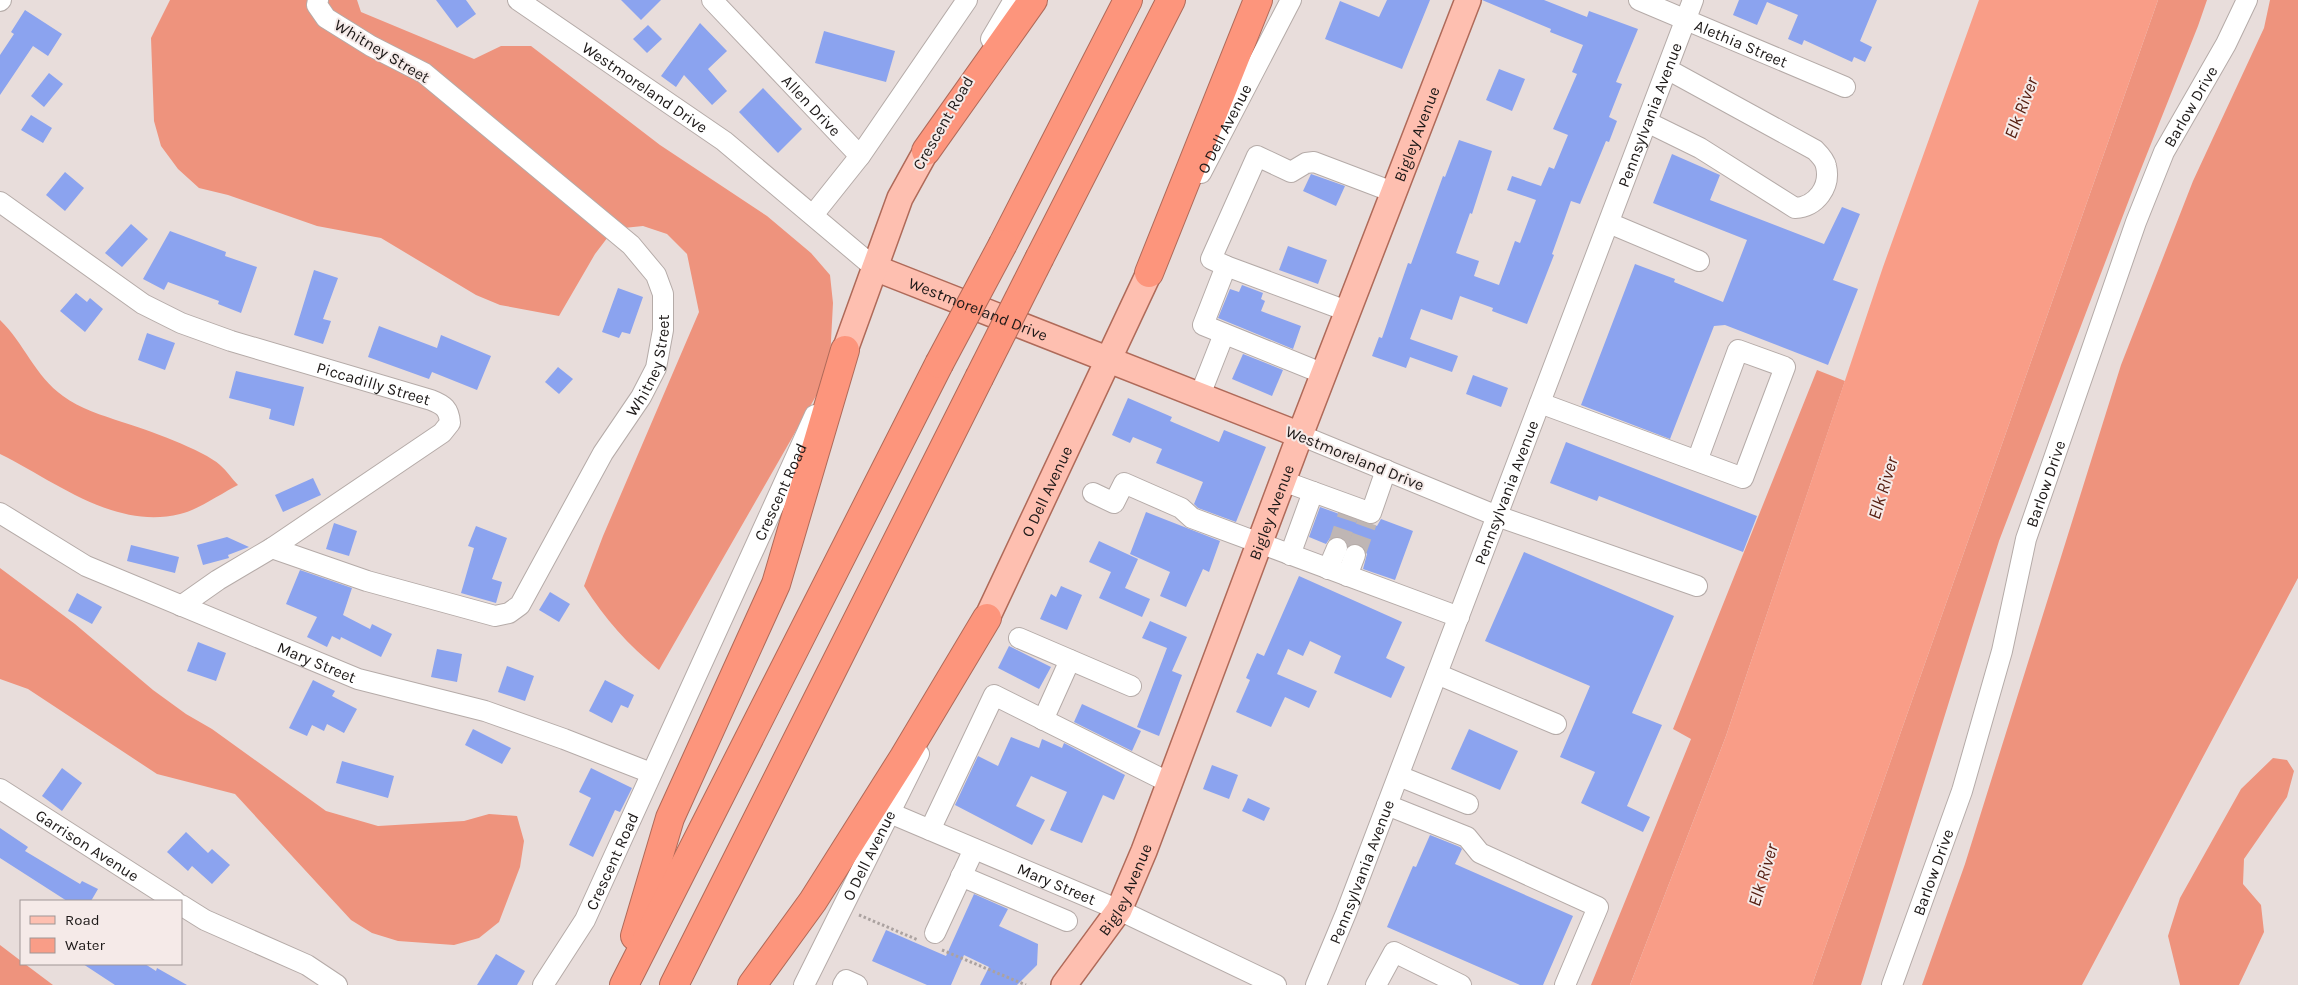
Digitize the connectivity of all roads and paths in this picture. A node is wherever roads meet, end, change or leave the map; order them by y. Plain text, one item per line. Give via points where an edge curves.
1 (318, 0) edge
2 (518, 0) edge
3 (712, 0) edge
4 (966, 0) edge
5 (1014, 0) edge
6 (1033, 0) edge
7 (1128, 0) edge
8 (1171, 0) edge
9 (1258, 0) edge
10 (1291, 0) edge
11 (1468, 0) edge
12 (1639, 0) edge
13 (1694, 0) edge
14 (2247, 0) edge
15 (1686, 19) junction
16 (1668, 69) junction
17 (1845, 87) dead end
18 (1647, 122) junction
19 (926, 151) junction
20 (860, 156) junction
21 (1393, 192) junction
22 (0, 202) edge
23 (813, 215) junction
24 (1609, 223) junction
25 (1698, 261) dead end
26 (1226, 266) junction
27 (875, 268) junction
28 (1149, 273) junction
29 (1348, 311) junction
30 (1224, 334) junction
31 (845, 350) junction
32 (1109, 360) junction
33 (1324, 374) junction
34 (1200, 395) junction
35 (1540, 403) junction
36 (1300, 435) junction
37 (1697, 461) junction
38 (1386, 470) junction
39 (1283, 481) junction
40 (1313, 492) junction
41 (1093, 493) dead end
42 (0, 513) edge
43 (1498, 516) junction
44 (1259, 544) junction
45 (272, 548) junction
46 (1336, 548) tunnel mouth
47 (1290, 555) junction
48 (1355, 555) tunnel mouth
49 (1328, 569) junction
50 (1347, 576) junction
51 (1697, 586) dead end
52 (181, 606) junction
53 (1459, 617) junction
54 (987, 618) junction
55 (1020, 638) dead end
56 (1070, 660) junction
57 (1437, 674) junction
58 (1131, 686) dead end
59 (1043, 720) junction
60 (1556, 724) dead end
61 (650, 773) junction
62 (1398, 776) junction
63 (1170, 782) junction
64 (0, 789) edge
65 (1468, 804) dead end
66 (1387, 805) junction
67 (890, 813) junction
68 (930, 830) junction
69 (974, 849) junction
70 (961, 876) junction
71 (173, 900) edge
72 (182, 906) edge
73 (1118, 910) junction
74 (1067, 921) dead end
75 (935, 933) dead end
76 (1237, 976) edge
77 (337, 985) edge
78 (543, 985) edge
79 (622, 985) edge
80 (674, 985) edge
81 (752, 985) edge
82 (804, 985) edge
83 (843, 985) edge
84 (857, 985) edge
85 (1064, 985) edge
86 (1276, 985) edge
87 (1316, 985) edge
88 (1376, 985) edge
89 (1462, 985) edge
90 (1565, 985) edge
91 (1892, 985) edge

1 - 45 street, Whitney Street via 317,6 326,18 424,73 631,245 650,267 663,294 663,330 656,368 641,396 603,453 520,605 509,614 495,616 376,584
2 - 23 street, Westmoreland Drive via 724,141
3 - 20 street, Allen Drive
4 - 20 street
5 - 19 street, Crescent Road
6 - 19 highway
7 - 79 highway, bridge
8 - 80 highway, bridge
9 - 28 highway
10 - 28 street, O Dell Avenue
11 - 21 main road, Bigley Avenue
12 - 15 street, Alethia Street
13 - 15 street, Pennsylvania Avenue
14 - 91 street, Barlow Drive via 2226,44 2164,152 2136,222 2026,539 2002,651 1962,790
15 - 16 street, Pennsylvania Avenue
15 - 17 street, Alethia Street
16 - 18 street, Pennsylvania Avenue
16 - 18 street via 1815,150 1826,164 1827,180 1821,196 1804,208 1795,208 1700,148
18 - 24 street, Pennsylvania Avenue
19 - 27 main road, Crescent Road via 900,198
20 - 23 street
21 - 26 street via 1314,162 1291,172 1257,156 1211,259
21 - 29 main road, Bigley Avenue
22 - 45 street, Piccadilly Street via 143,304 181,323 444,405 450,414 450,424 442,433
23 - 27 street, Westmoreland Drive
24 - 25 street
24 - 35 street, Pennsylvania Avenue
26 - 29 street
26 - 30 street via 1203,325
27 - 31 main road, Crescent Road
27 - 32 main road, Westmoreland Drive
28 - 32 main road, O Dell Avenue
29 - 33 main road, Bigley Avenue
30 - 33 street
30 - 34 street
31 - 61 street, Crescent Road via 705,660
31 - 79 highway via 776,584 670,818
32 - 34 main road, Westmoreland Drive
32 - 54 main road, O Dell Avenue
33 - 36 main road, Bigley Avenue
34 - 36 main road, Westmoreland Drive
35 - 37 street
35 - 43 street, Pennsylvania Avenue
36 - 38 street, Westmoreland Drive
36 - 39 main road, Bigley Avenue
37 - 37 street via 1743,478 1785,367 1738,350
38 - 40 street via 1369,518
38 - 43 street, Westmoreland Drive
39 - 40 street
39 - 44 main road, Bigley Avenue
40 - 47 street
41 - 44 street via 1114,503 1124,483 1181,508 1192,518
42 - 52 street, Mary Street via 86,566
43 - 51 street, Westmoreland Drive
43 - 53 street, Pennsylvania Avenue
44 - 47 street
44 - 63 main road, Bigley Avenue
45 - 52 street, Piccadilly Street
46 - 49 street
47 - 49 street
48 - 50 street
49 - 50 street
50 - 53 street
52 - 61 street, Mary Street via 358,679 485,711
53 - 57 street, Pennsylvania Avenue
54 - 67 street, O Dell Avenue
54 - 81 highway via 818,893
55 - 56 street
56 - 58 street
56 - 59 street
57 - 60 street
57 - 62 street, Pennsylvania Avenue
59 - 63 street
59 - 68 street via 994,695
61 - 78 street, Crescent Road via 585,920
62 - 65 street
62 - 66 street, Pennsylvania Avenue
63 - 73 main road, Bigley Avenue
64 - 71 street, Garrison Avenue
66 - 87 street, Pennsylvania Avenue
66 - 90 street via 1467,837 1480,853 1598,907
67 - 68 street, Mary Street
67 - 82 street, O Dell Avenue
68 - 69 street, Mary Street
69 - 70 street
69 - 73 street, Mary Street
70 - 74 street
70 - 75 street
72 - 77 street via 205,920 307,965
73 - 76 street, Mary Street
73 - 85 main road, Bigley Avenue
76 - 86 street, Mary Street
83 - 84 street via 846,980
88 - 89 street via 1394,952

